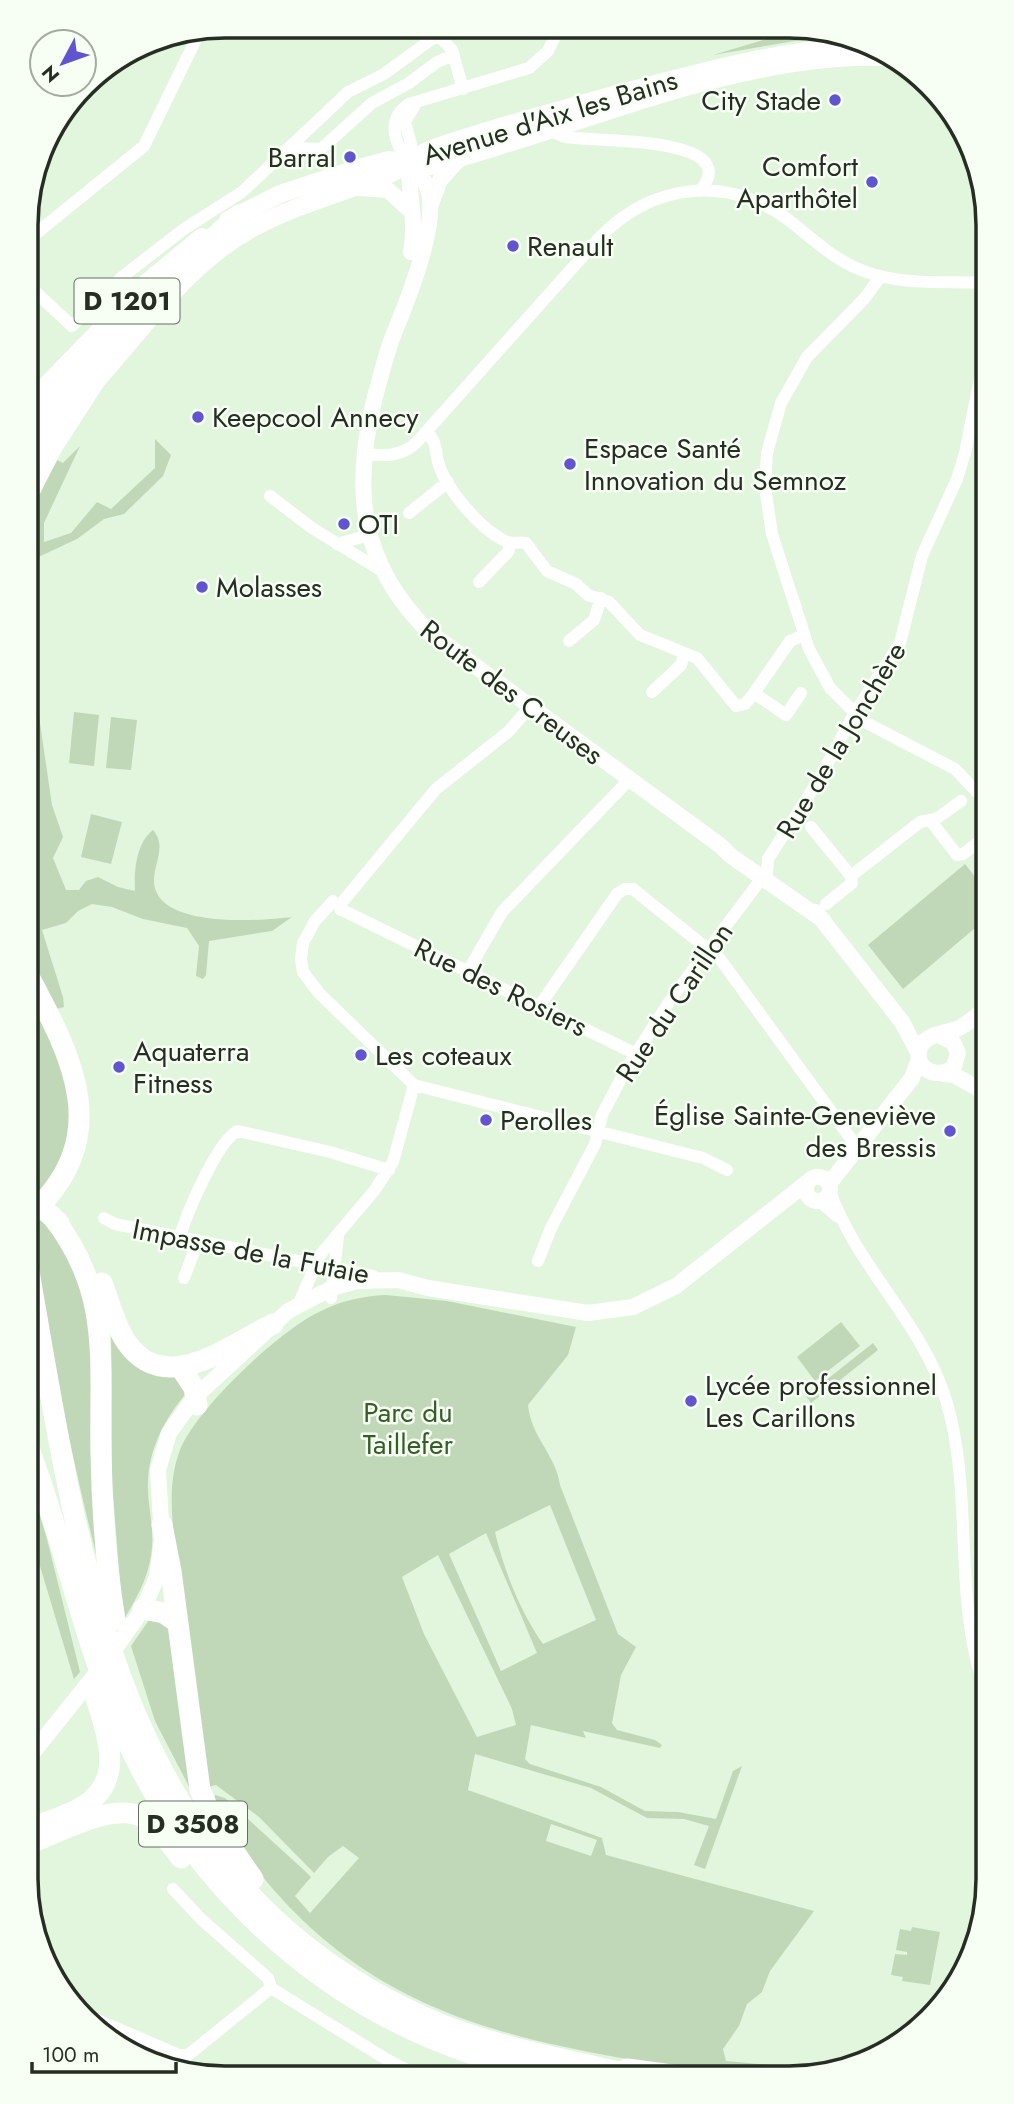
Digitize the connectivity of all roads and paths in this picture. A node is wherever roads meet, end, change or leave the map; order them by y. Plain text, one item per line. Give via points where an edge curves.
1 (554, 38) edge
2 (431, 39) edge
3 (436, 39) edge
4 (195, 41) edge
5 (842, 47) edge
6 (454, 55) junction
7 (870, 58) edge
8 (463, 89) junction
9 (551, 130) junction
10 (281, 152) junction
11 (460, 158) junction
12 (409, 162) junction
13 (345, 189) junction
14 (699, 191) junction
15 (430, 206) junction
16 (412, 212) junction
17 (239, 215) junction
18 (39, 231) edge
19 (880, 277) junction
20 (976, 281) edge
21 (39, 295) edge
22 (395, 330) junction
23 (94, 382) junction
24 (39, 393) edge
25 (976, 399) edge
26 (39, 415) edge
27 (367, 430) junction
28 (426, 432) junction
29 (39, 437) edge
30 (363, 454) junction
31 (394, 454) junction
32 (39, 472) edge
33 (448, 482) junction
34 (361, 495) junction
35 (270, 496) dead end
36 (409, 513) dead end
37 (369, 535) junction
38 (511, 543) junction
39 (337, 544) junction
40 (382, 571) junction
41 (480, 582) dead end
42 (601, 598) junction
43 (804, 635) junction
44 (569, 640) dead end
45 (684, 654) junction
46 (652, 692) dead end
47 (754, 693) junction
48 (801, 693) dead end
49 (530, 707) junction
50 (854, 714) junction
51 (629, 780) junction
52 (976, 791) edge
53 (961, 801) dead end
54 (930, 820) junction
55 (811, 827) dead end
56 (976, 844) edge
57 (762, 869) junction
58 (851, 876) junction
59 (339, 903) junction
60 (824, 912) junction
61 (709, 949) junction
62 (468, 971) junction
63 (39, 996) edge
64 (540, 1005) junction
65 (976, 1018) edge
66 (972, 1021) junction
67 (902, 1022) junction
68 (933, 1037) junction
69 (957, 1050) junction
70 (636, 1054) junction
71 (919, 1057) junction
72 (939, 1074) junction
73 (975, 1076) edge
74 (414, 1085) junction
75 (975, 1087) edge
76 (900, 1094) junction
77 (878, 1120) junction
78 (597, 1133) junction
79 (854, 1143) junction
80 (389, 1170) junction
81 (727, 1170) dead end
82 (820, 1189) junction
83 (38, 1205) edge
84 (38, 1210) edge
85 (38, 1211) edge
86 (104, 1219) dead end
87 (338, 1235) junction
88 (180, 1237) junction
89 (198, 1241) junction
90 (538, 1261) dead end
91 (314, 1264) junction
92 (333, 1268) junction
93 (184, 1278) dead end
94 (309, 1278) junction
95 (398, 1280) junction
96 (428, 1288) junction
97 (329, 1292) junction
98 (299, 1303) junction
99 (38, 1320) edge
100 (273, 1324) junction
101 (181, 1368) junction
102 (38, 1394) edge
103 (196, 1401) junction
104 (38, 1478) edge
105 (161, 1515) junction
106 (57, 1536) junction
107 (144, 1609) junction
108 (177, 1622) junction
109 (975, 1656) edge
110 (116, 1691) junction
111 (38, 1748) edge
112 (38, 1823) edge
113 (38, 1840) edge
114 (173, 1889) dead end
115 (269, 1935) junction
116 (297, 1937) junction
117 (271, 1988) junction
118 (109, 2025) edge
119 (496, 2061) junction
120 (400, 2066) edge
121 (508, 2066) edge
122 (544, 2066) edge
123 (563, 2066) edge

1 - 8 street via 548,51 529,68
2 - 10 street via 384,74 348,92
3 - 6 street via 445,40
4 - 18 street via 144,146
5 - 12 main road, Avenue d'Aix les Bains / D 1201 via 772,54 681,76 434,148
6 - 8 street
6 - 10 street via 372,103 321,149
7 - 9 main road, Avenue d'Aix les Bains / D 1201 via 775,67 651,98
8 - 12 street via 402,109 394,127 398,149
9 - 11 main road, Avenue d'Aix les Bains / D 1201
9 - 14 street via 566,137 660,145 692,153 709,166 708,180
10 - 21 street via 234,198 122,277 72,326
11 - 12 main road, Avenue d'Aix les Bains / D 1201 via 430,166
11 - 15 street, Route des Creuses via 440,180
12 - 13 main road, Avenue d'Aix les Bains / D 1201
12 - 15 street, Route des Creuses via 426,183
12 - 16 street, Route des Creuses
12 - 17 main road, Avenue d'Aix les Bains / D 1201 via 389,160 346,172 280,194
13 - 16 street via 388,190
13 - 23 main road, Avenue d'Aix les Bains / D 1201 via 261,223 223,246 177,288
14 - 19 street via 733,195 772,210 832,256
14 - 28 street via 663,195 614,222
15 - 22 street, Route des Creuses via 420,260
16 - 22 street, Route des Creuses via 415,234
17 - 24 main road, Avenue d'Aix les Bains / D 1201 via 205,234 145,284
17 - 26 highway via 166,280
19 - 20 street
19 - 43 street via 807,357 787,391 768,444 765,486 772,534
22 - 27 street, Route des Creuses
23 - 29 main road, Avenue d'Aix les Bains / D 1201
23 - 32 highway
25 - 50 street, Rue de la Jonchère via 957,479 922,556 904,632
27 - 30 street, Route des Creuses
27 - 31 street
28 - 31 street via 407,451
28 - 33 street via 436,443
30 - 31 street
30 - 34 street, Route des Creuses
31 - 34 street via 372,470
33 - 36 street
33 - 38 street via 467,509
34 - 37 street, Route des Creuses
35 - 39 street
37 - 39 street
37 - 40 street, Route des Creuses
38 - 41 street
38 - 42 street via 526,543 547,571 576,584 587,595
39 - 40 street
40 - 49 street, Route des Creuses via 429,632
42 - 44 street via 594,620
42 - 45 street via 640,635
43 - 47 street via 790,641
43 - 50 street via 820,672
45 - 46 street via 681,665
45 - 47 street via 697,658 736,706 745,704
47 - 48 street via 786,715
49 - 51 street, Route des Creuses
49 - 59 street via 508,732 436,789
50 - 52 street via 955,769
50 - 57 street, Rue de la Jonchère
51 - 57 street, Route des Creuses via 721,846
51 - 62 street via 502,912
53 - 54 street
54 - 56 street via 957,855
54 - 58 street via 920,822
55 - 58 street
57 - 60 street, Route des Creuses
57 - 61 street, Rue du Carillon
58 - 60 street via 852,883
59 - 62 street, Rue des Rosiers
59 - 74 street via 309,932 301,959 306,978
60 - 67 street, Route des Creuses
61 - 64 street via 639,892 625,888
61 - 70 street, Rue du Carillon
61 - 79 street via 732,972
62 - 64 street, Rue des Rosiers
63 - 83 highway via 70,1057 79,1102 78,1129 69,1161 60,1181
64 - 70 street, Rue des Rosiers
65 - 66 street
66 - 68 street
66 - 69 street
67 - 68 street, Route des Creuses
67 - 71 street, Route des Creuses
68 - 69 street via 949,1038
68 - 71 street
69 - 72 street via 954,1066
69 - 73 street
70 - 78 street, Rue du Carillon
71 - 72 street via 923,1067
71 - 76 street
72 - 75 street via 954,1075
72 - 76 street
74 - 78 street
74 - 80 street
76 - 77 street
77 - 79 street
77 - 82 street
78 - 81 street via 704,1158
78 - 90 street, Rue du Carillon
79 - 82 street
80 - 87 street
80 - 88 street via 238,1131 221,1150
82 - 96 street via 780,1206 676,1286 634,1307 588,1313
82 - 109 street via 914,1330 946,1401 960,1469 968,1619
84 - 101 highway via 94,1266 128,1344 146,1360
85 - 110 highway via 82,1260 98,1312 105,1546
86 - 88 street, Impasse de la Futaie
87 - 91 street
87 - 92 street
88 - 89 street, Impasse de la Futaie
89 - 91 street, Impasse de la Futaie
89 - 93 street
91 - 92 street, Impasse de la Futaie
91 - 94 street
92 - 95 street, Impasse de la Futaie
92 - 97 street
94 - 97 street
94 - 98 street
95 - 96 street
95 - 97 street via 357,1281
96 - 97 street
97 - 98 street
97 - 103 street
98 - 100 street
99 - 110 highway, D 3508 via 69,1484
100 - 101 highway
100 - 103 street
101 - 103 highway
102 - 110 highway, D 3508 via 61,1502
103 - 105 street via 172,1447
104 - 106 highway
105 - 107 street via 157,1577
105 - 108 highway
106 - 110 highway
106 - 112 highway via 108,1741 110,1768 104,1786 86,1805
107 - 108 highway via 164,1613
107 - 111 street
108 - 116 highway via 202,1797 223,1836
110 - 115 highway, D 3508 via 135,1757 170,1819 215,1880
110 - 116 highway, D 3508 via 186,1814 229,1871
113 - 115 highway via 111,1813 140,1815 212,1889
114 - 117 street via 268,1978
115 - 119 highway, D 3508 via 366,2005 433,2039
116 - 123 highway, D 3508 via 357,1981 425,2017
117 - 118 street via 196,2051 183,2056
117 - 120 street
119 - 121 highway
119 - 122 highway, D 3508

